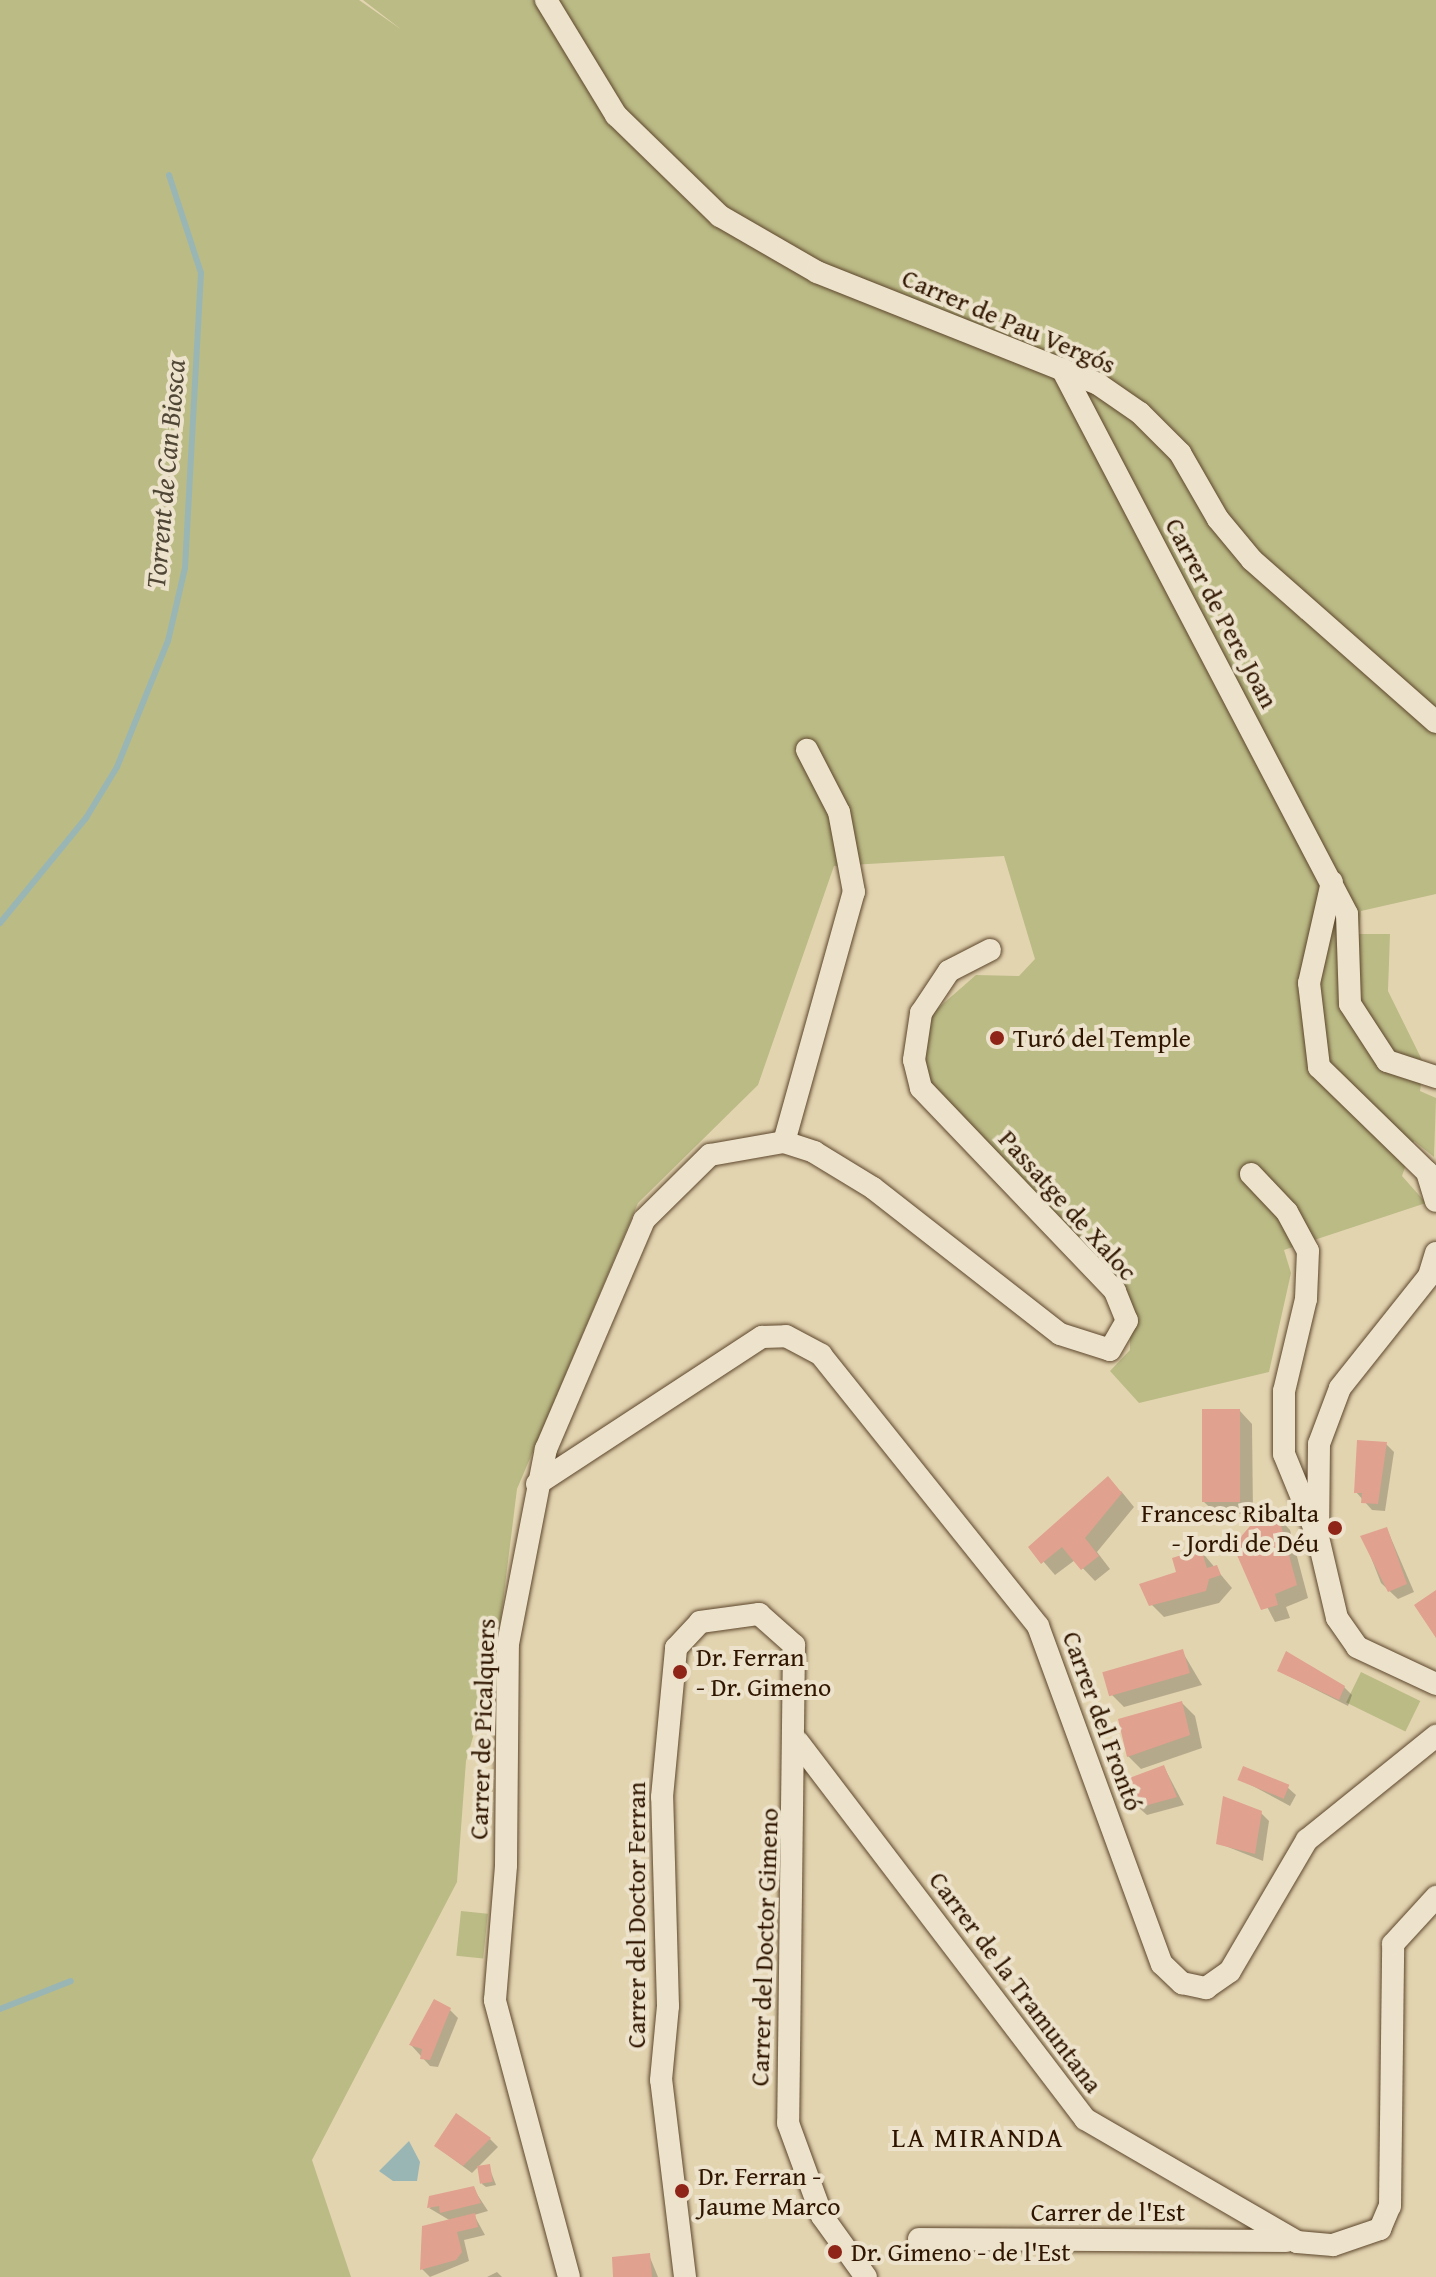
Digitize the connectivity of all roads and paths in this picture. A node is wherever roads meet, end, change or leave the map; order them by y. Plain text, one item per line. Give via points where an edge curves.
1 (546, 0) edge
2 (1062, 369) junction
3 (1436, 722) edge
4 (807, 750) dead end
5 (1332, 882) junction
6 (990, 950) dead end
7 (1436, 1077) edge
8 (784, 1142) junction
9 (1251, 1174) dead end
10 (1436, 1201) edge
11 (1436, 1253) edge
12 (537, 1484) junction
13 (1318, 1537) junction
14 (759, 1614) joint
15 (1436, 1684) edge
16 (1436, 1736) edge
17 (798, 1742) junction
18 (1436, 1897) edge
19 (919, 2239) dead end
20 (1297, 2242) junction
21 (569, 2277) edge
22 (685, 2277) edge
23 (866, 2277) edge

1 - 2 street, Carrer de Pau Vergós via 616,115 720,216 817,272
2 - 3 street, Carrer de Pau Vergós via 1140,413 1180,453 1218,519 1252,560
2 - 5 street, Carrer de Pere Joan
4 - 8 street via 839,812 854,892
5 - 7 street, Carrer de Pere Joan via 1347,914 1350,1004 1387,1061
5 - 10 street via 1309,983 1319,1067 1427,1172
6 - 8 street, Passatge de Xaloc via 949,971 921,1013 914,1060 921,1088 1115,1291 1127,1321 1110,1350 1060,1334 873,1188
8 - 12 street, Carrer de Picalquers via 710,1155 644,1220
9 - 13 street via 1287,1212 1308,1251 1306,1299 1284,1391 1284,1454
11 - 13 street via 1429,1276 1340,1388 1319,1444
12 - 16 street, Carrer del Frontó via 762,1337 786,1336 821,1355 1038,1626 1162,1964 1182,1983 1206,1988 1230,1971 1307,1840
12 - 21 street, Carrer de Picalquers via 508,1644 506,1865 495,2000
13 - 15 street via 1337,1618 1357,1647
14 - 17 street, Carrer del Doctor Gimeno via 794,1645
14 - 22 street, Carrer del Doctor Ferran via 700,1622 676,1648 662,1797 668,2006 661,2080
17 - 20 street, Carrer de la Tramuntana via 1085,2119
17 - 23 street, Carrer del Doctor Gimeno via 788,2123 840,2241
18 - 20 street, Carrer de la Tramuntana via 1393,1944 1392,2199 1380,2229 1333,2245
19 - 20 street, Carrer de l'Est

